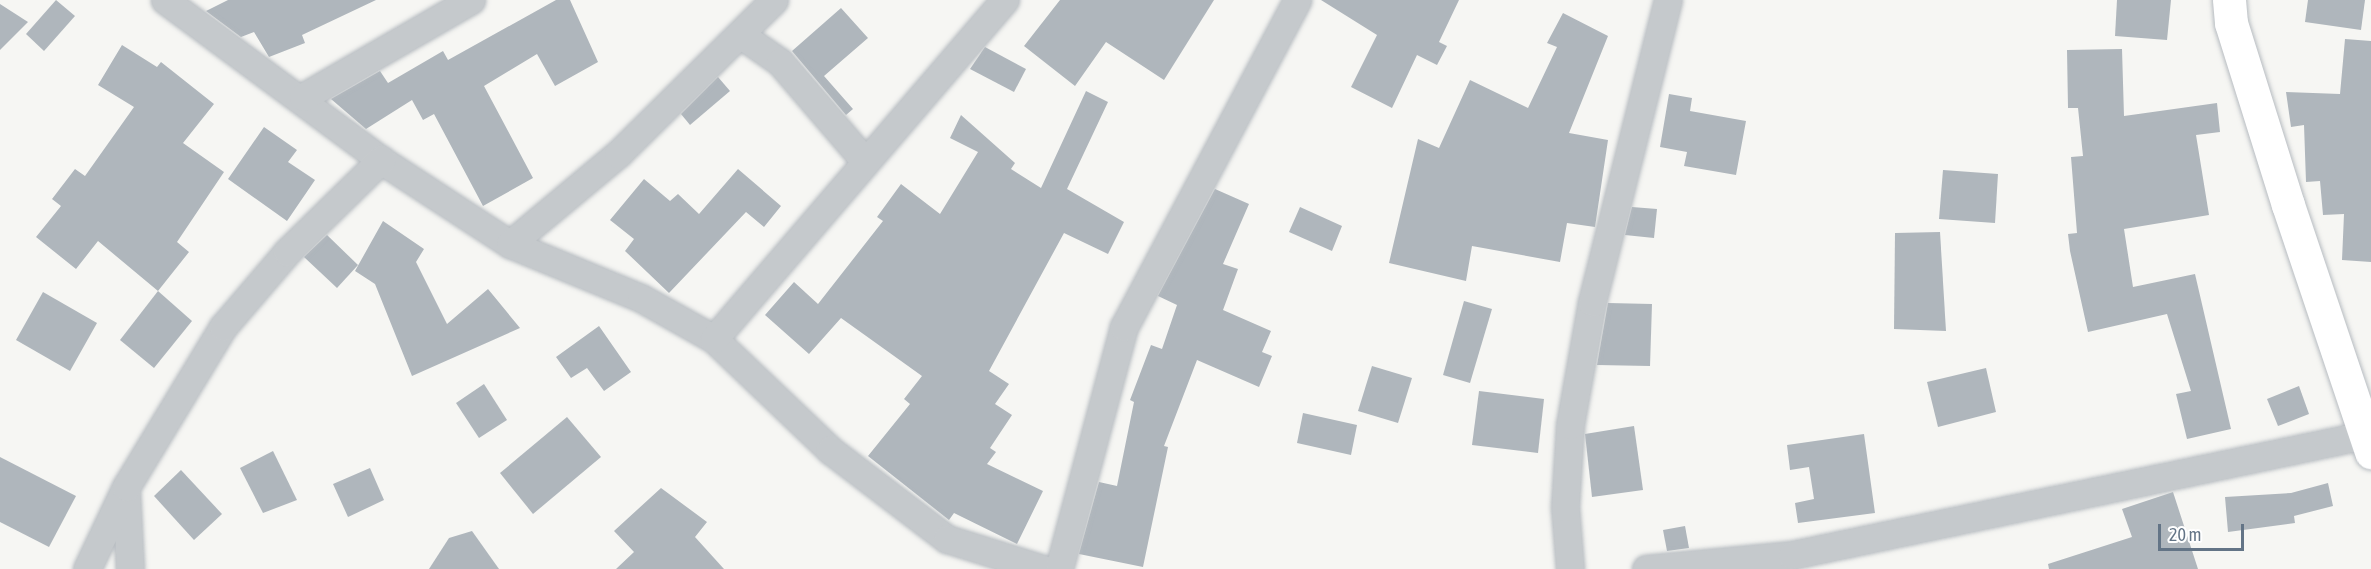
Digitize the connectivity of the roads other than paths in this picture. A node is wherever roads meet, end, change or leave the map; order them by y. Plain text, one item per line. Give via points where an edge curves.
1 (165, 0) edge
2 (471, 0) edge
3 (774, 0) edge
4 (1005, 0) edge
5 (1297, 0) edge
6 (1668, 0) edge
7 (2229, 0) edge
8 (741, 35) junction
9 (303, 98) junction
10 (381, 160) junction
11 (865, 161) junction
12 (510, 244) junction
13 (714, 339) junction
14 (2368, 444) edge
15 (126, 487) junction
16 (93, 558) edge
17 (129, 569) edge
18 (1043, 569) edge
19 (1059, 569) edge
20 (1570, 569) edge
21 (1646, 569) edge

1 - 9 street
2 - 9 street
3 - 8 street
4 - 11 street
5 - 19 street via 1124,327
6 - 20 street via 1610,220 1572,414 1564,507
7 - 14 street via 2231,23
8 - 11 street via 780,62
8 - 12 street via 618,154
9 - 10 street
10 - 12 street
10 - 15 street via 287,252 223,327
11 - 13 street
12 - 13 street via 641,298
13 - 18 street via 893,502 947,539
14 - 21 street via 1792,555
15 - 16 street
15 - 17 street
16 - 17 street

